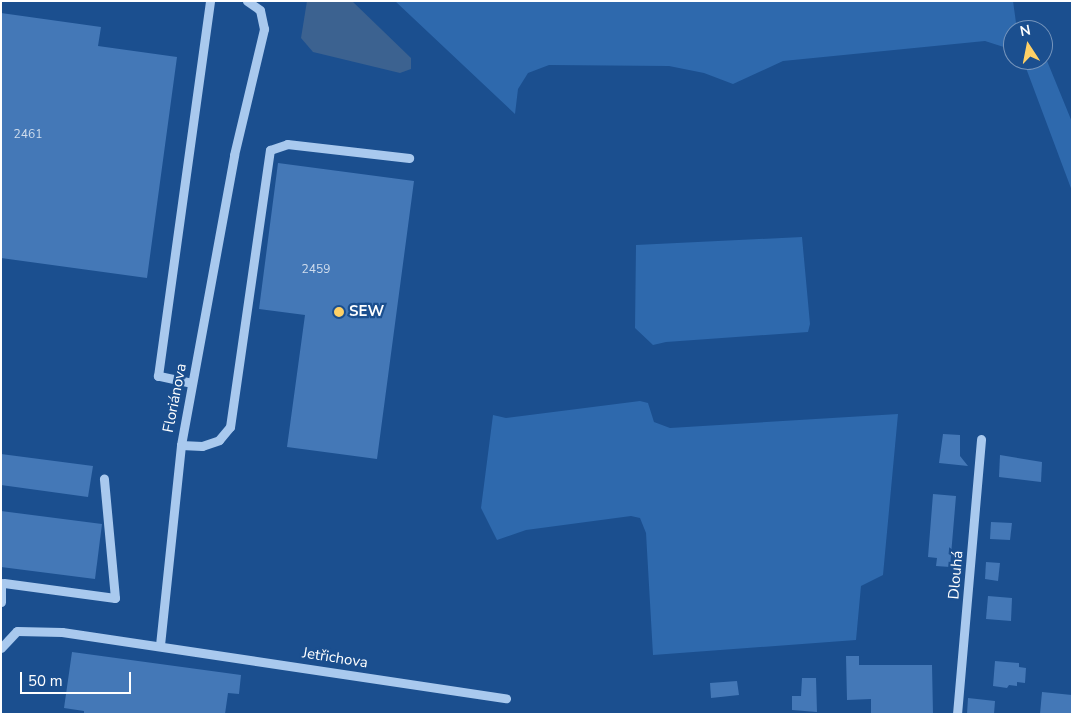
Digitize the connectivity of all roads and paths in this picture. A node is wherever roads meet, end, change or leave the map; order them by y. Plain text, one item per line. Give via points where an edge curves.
1 (210, 1) edge
2 (247, 1) edge
3 (409, 158) dead end
4 (192, 383) junction
5 (981, 439) dead end
6 (180, 445) junction
7 (104, 479) dead end
8 (2, 583) edge
9 (1, 602) edge
10 (160, 645) junction
11 (1, 648) edge
12 (506, 698) dead end
13 (957, 714) edge

1 - 4 street via 158,376
2 - 4 street, Floriánova via 260,10 264,29 234,155
3 - 6 street via 287,144 270,150 230,427 219,440 202,446
4 - 6 street, Floriánova
5 - 13 street, Dlouhá
6 - 10 street, Floriánova
7 - 8 street via 114,598
8 - 9 street
10 - 11 street via 62,632 17,631
10 - 12 street, Jetřichova

